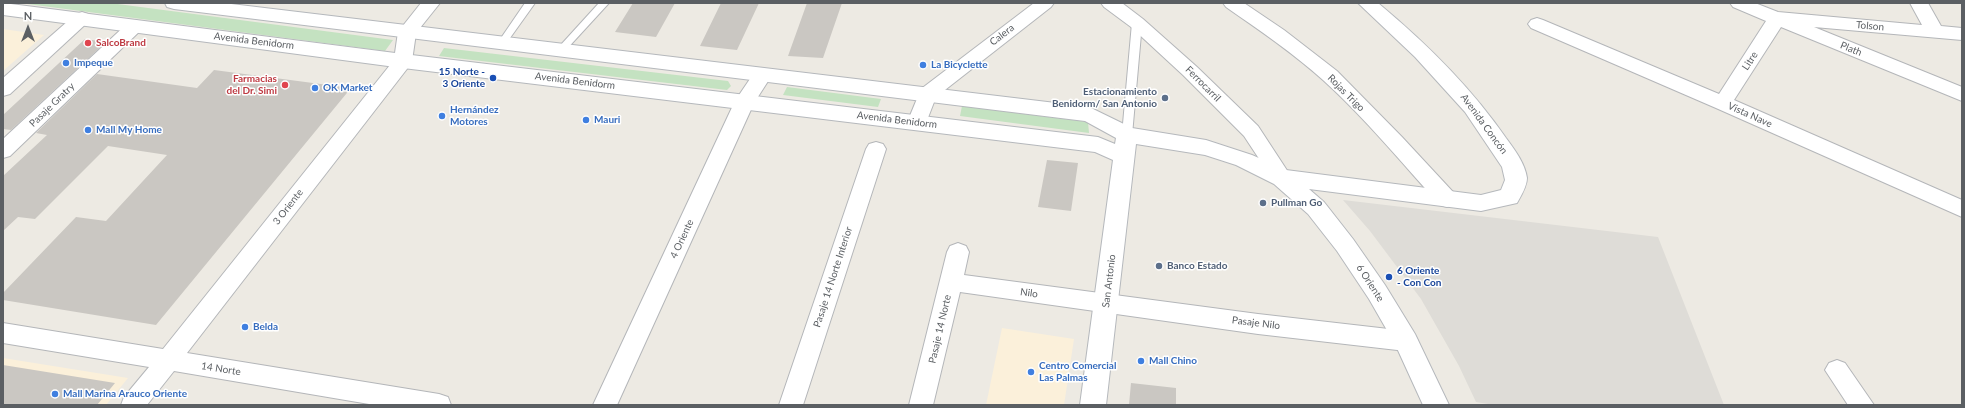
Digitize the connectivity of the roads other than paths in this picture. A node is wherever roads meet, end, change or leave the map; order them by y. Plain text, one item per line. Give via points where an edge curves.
1 (174, 3) edge
2 (431, 3) edge
3 (530, 3) edge
4 (604, 3) edge
5 (1044, 3) edge
6 (1110, 3) edge
7 (1232, 3) edge
8 (1367, 3) edge
9 (1739, 3) edge
10 (1919, 3) edge
11 (3, 9) edge
12 (82, 18) junction
13 (1777, 18) junction
14 (1137, 23) junction
15 (1537, 24) dead end
16 (135, 26) junction
17 (1935, 31) junction
18 (407, 32) junction
19 (1962, 34) edge
20 (502, 43) junction
21 (561, 50) junction
22 (403, 61) junction
23 (763, 75) junction
24 (3, 89) edge
25 (928, 94) junction
26 (1962, 94) edge
27 (745, 101) junction
28 (1722, 103) junction
29 (917, 123) junction
30 (1125, 146) junction
31 (876, 149) dead end
32 (3, 151) edge
33 (1282, 178) junction
34 (1446, 199) junction
35 (1962, 208) edge
36 (958, 252) dead end
37 (951, 282) junction
38 (1107, 303) junction
39 (3, 333) edge
40 (1406, 341) junction
41 (168, 361) junction
42 (1837, 370) dead end
43 (382, 401) edge
44 (133, 405) edge
45 (439, 405) edge
46 (605, 405) edge
47 (791, 405) edge
48 (921, 405) edge
49 (1093, 405) edge
50 (1436, 405) edge
51 (1862, 405) edge

1 - 18 main road, Avenida Benidorm
2 - 18 street
3 - 20 lane
4 - 21 lane
5 - 25 street, Calera
6 - 14 street, Ferrocarril
7 - 34 street, Rojas Trigo via 1278,34 1330,76 1395,142
8 - 34 main road, Avenida Concón via 1416,46 1458,90 1493,133 1510,160 1516,180 1509,197 1481,203
9 - 13 street, Plath
10 - 17 street
11 - 12 main road, Avenida Benidorm
12 - 16 main road, Avenida Benidorm
12 - 24 street
13 - 17 street, Tolson
13 - 26 street, Plath
13 - 28 street, Litre
14 - 30 lane
14 - 33 street, Ferrocarril via 1250,131
15 - 28 street, Vista Nave
16 - 22 main road, Avenida Benidorm
16 - 32 street, Pasaje Gratry
17 - 19 street, Tolson
18 - 20 main road, Avenida Benidorm
18 - 22 street
20 - 21 main road, Avenida Benidorm
21 - 23 main road, Avenida Benidorm
22 - 27 main road, Avenida Benidorm
22 - 41 street, 3 Oriente
23 - 25 main road, Avenida Benidorm
23 - 27 street, 4 Oriente
25 - 29 street
25 - 30 main road, Avenida Benidorm via 1090,114
27 - 29 main road, Avenida Benidorm
27 - 46 street, 4 Oriente
28 - 35 street, Vista Nave
29 - 30 main road, Avenida Benidorm
30 - 33 main road, Avenida Benidorm via 1206,148 1244,160
30 - 38 main road, San Antonio
31 - 47 street, Pasaje 14 Norte Interior
33 - 34 main road, Avenida Concón
33 - 40 main road, 6 Oriente via 1316,208 1345,245
36 - 37 street, Pasaje 14 Norte
37 - 38 street, Nilo
37 - 48 street, Pasaje 14 Norte
38 - 40 street, Pasaje Nilo
38 - 49 main road, San Antonio
39 - 41 street, 14 Norte
40 - 50 main road, 6 Oriente
41 - 43 street, 14 Norte
41 - 44 street, 3 Oriente
42 - 51 street
43 - 45 street, 14 Norte

